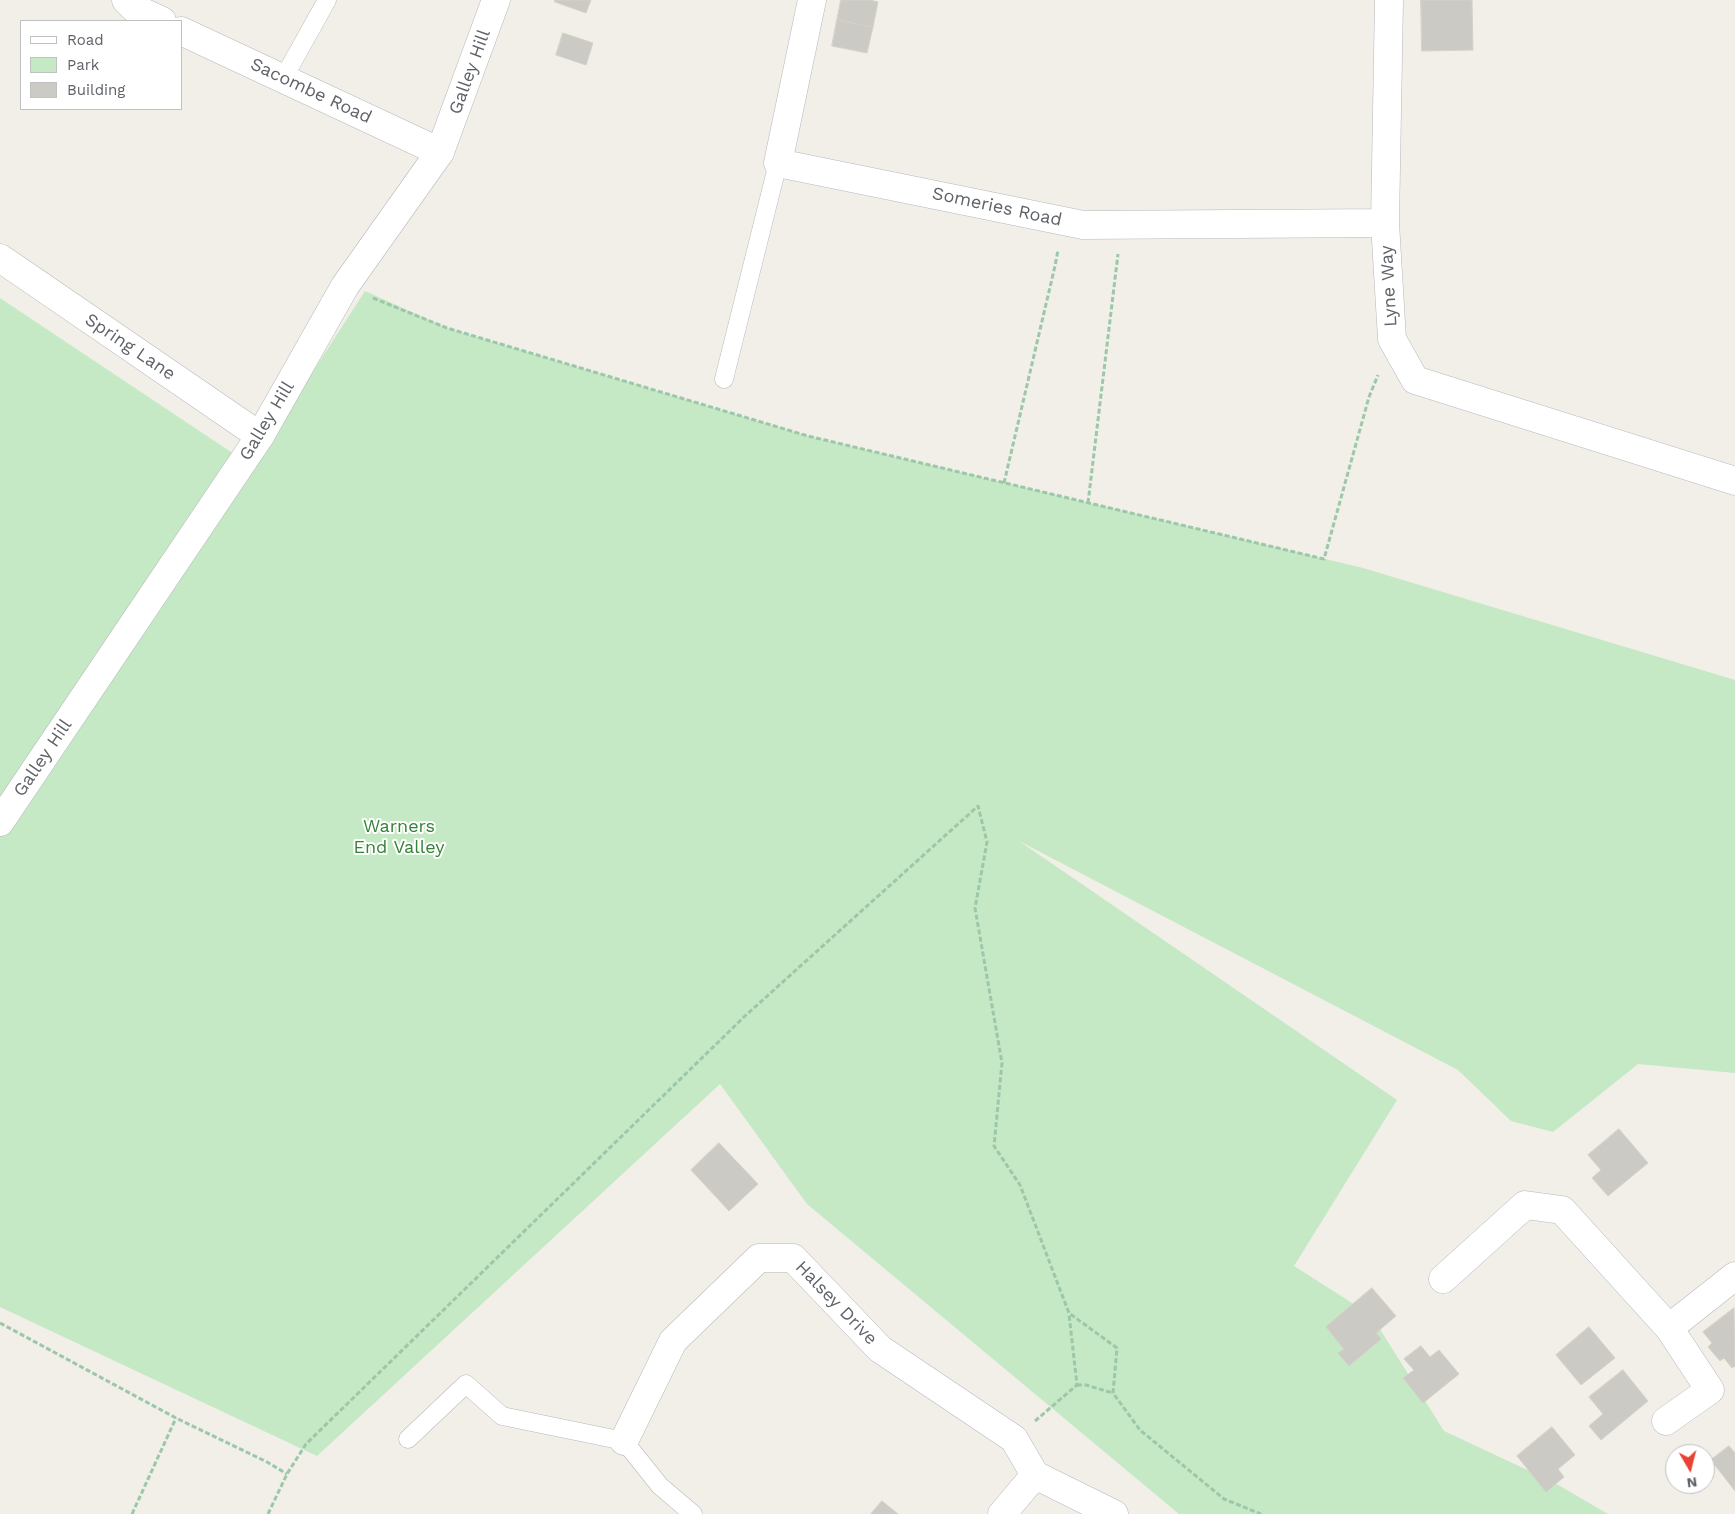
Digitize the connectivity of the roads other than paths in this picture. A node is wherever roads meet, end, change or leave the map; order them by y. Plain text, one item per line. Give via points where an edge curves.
1 (126, 0) edge
2 (327, 0) edge
3 (496, 0) edge
4 (812, 0) edge
5 (1389, 0) edge
6 (160, 20) edge
7 (182, 31) edge
8 (283, 79) junction
9 (440, 152) junction
10 (778, 162) junction
11 (1385, 223) junction
12 (0, 258) edge
13 (724, 379) dead end
14 (260, 436) junction
15 (1735, 481) edge
16 (0, 822) edge
17 (1735, 1276) edge
18 (1443, 1279) dead end
19 (1669, 1328) junction
20 (1666, 1421) dead end
21 (408, 1438) dead end
22 (624, 1441) junction
23 (1035, 1476) junction
24 (693, 1514) edge
25 (1002, 1514) edge
26 (1114, 1514) edge

1 - 6 street via 134,8
2 - 8 lane
3 - 9 street, Galley Hill
4 - 10 street
5 - 11 street, Lyne Way
7 - 8 street, Sacombe Road
8 - 9 street, Sacombe Road
9 - 14 street, Galley Hill via 345,286
10 - 11 street, Someries Road via 1083,225
10 - 13 lane
11 - 15 street, Lyne Way via 1392,339 1415,380
12 - 14 street, Spring Lane
14 - 16 street, Galley Hill
17 - 19 street
18 - 19 street via 1525,1205 1562,1210
19 - 20 street via 1710,1390
21 - 22 lane via 466,1384 502,1416
22 - 23 street, Halsey Drive via 673,1341 759,1258 793,1258 880,1349 1014,1439
22 - 24 lane via 660,1486
23 - 25 street
23 - 26 street

